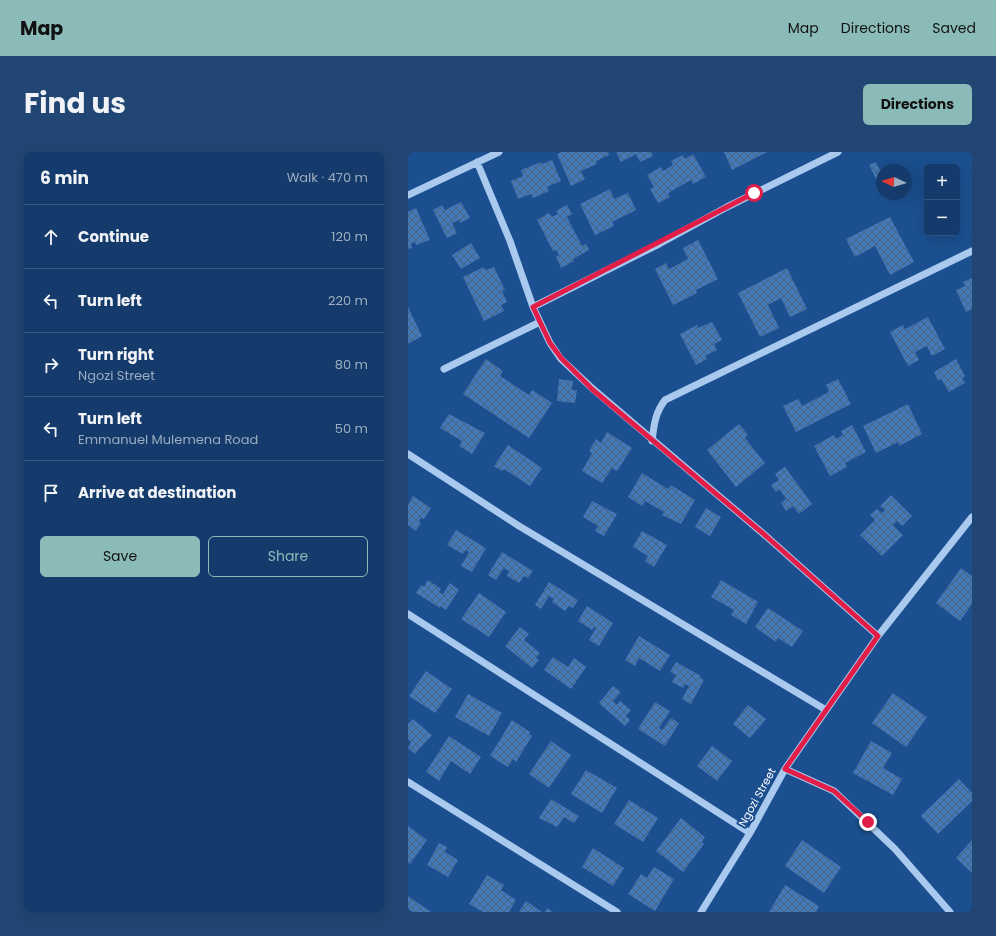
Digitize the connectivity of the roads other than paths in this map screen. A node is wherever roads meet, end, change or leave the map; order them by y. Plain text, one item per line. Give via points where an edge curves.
1 (499, 152) edge
2 (838, 152) edge
3 (477, 162) junction
4 (408, 195) edge
5 (972, 251) edge
6 (533, 307) junction
7 (540, 322) junction
8 (444, 369) dead end
9 (652, 440) junction
10 (408, 454) edge
11 (972, 517) edge
12 (408, 614) edge
13 (878, 636) junction
14 (826, 710) junction
15 (785, 769) junction
16 (408, 782) edge
17 (750, 833) junction
18 (617, 912) edge
19 (701, 912) edge
20 (950, 912) edge

1 - 3 street
2 - 6 street
3 - 4 street
3 - 6 street via 510,241
5 - 9 street via 665,400 655,416
6 - 7 street
7 - 8 street
7 - 9 street via 550,343 562,359 593,390
9 - 13 street via 766,536
10 - 14 street via 519,526
11 - 13 street, Ngozi Street
12 - 17 street
13 - 14 street, Ngozi Street
14 - 15 street, Ngozi Street
15 - 17 street, Ngozi Street
15 - 20 street via 834,791 895,849
16 - 18 street
17 - 19 street, Ngozi Street

